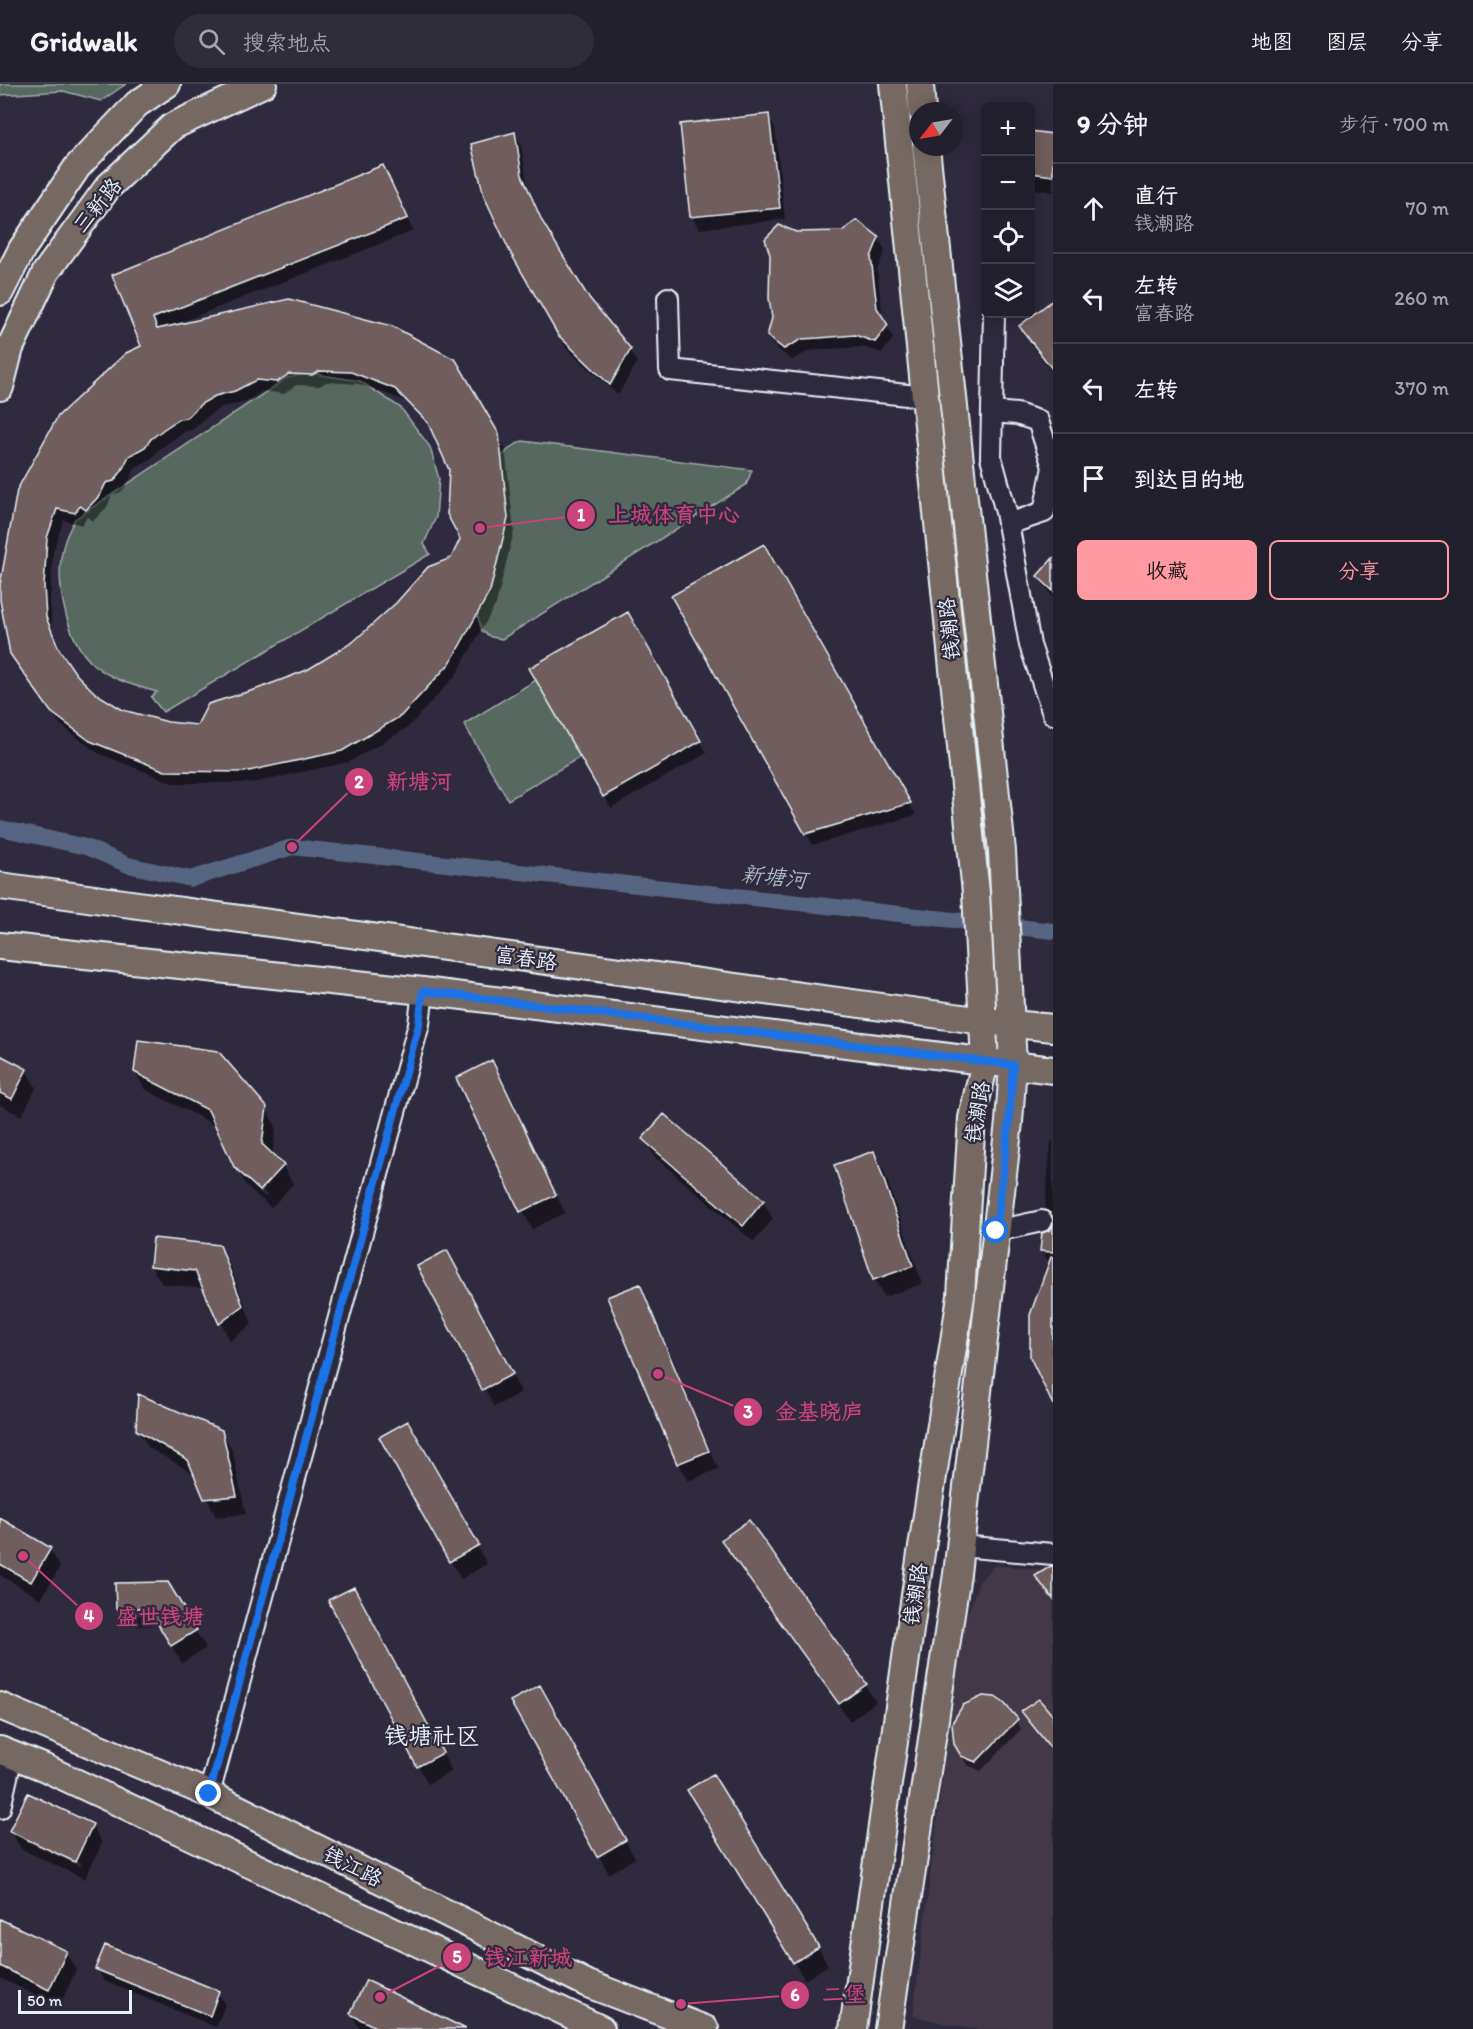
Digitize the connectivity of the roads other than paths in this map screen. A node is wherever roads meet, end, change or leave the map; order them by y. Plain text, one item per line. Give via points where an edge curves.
1 (167, 84) edge
2 (263, 84) edge
3 (893, 84) edge
4 (920, 84) edge
5 (921, 102) edge
6 (927, 156) edge
7 (0, 292) edge
8 (668, 298) dead end
9 (994, 318) edge
10 (0, 387) edge
11 (926, 397) junction
12 (992, 412) junction
13 (961, 472) junction
14 (996, 476) junction
15 (1008, 524) junction
16 (1053, 714) edge
17 (0, 886) edge
18 (0, 946) edge
19 (423, 991) junction
20 (984, 1021) junction
21 (1011, 1024) junction
22 (1053, 1028) edge
23 (985, 1062) junction
24 (1013, 1065) junction
25 (1053, 1070) edge
26 (1042, 1221) dead end
27 (996, 1231) junction
28 (960, 1546) junction
29 (1053, 1554) edge
30 (0, 1706) edge
31 (6, 1753) edge
32 (209, 1794) junction
33 (0, 1808) edge
34 (601, 2029) edge
35 (705, 2029) edge
36 (853, 2029) edge
37 (888, 2029) edge

1 - 7 main road, 三新路 via 137,104 78,166 22,249
2 - 10 main road, 三新路 via 173,126 108,187 46,272 10,348
3 - 11 main road, 钱潮路
4 - 5 main road
6 - 13 main road, 钱潮路
8 - 11 street via 670,370
9 - 12 street
11 - 20 main road, 钱潮路 via 976,893
12 - 14 street via 991,458
12 - 15 street via 1017,414 1038,422 1053,467 1044,512
13 - 14 street
13 - 21 main road, 钱潮路 via 1002,851
14 - 15 street
15 - 16 street via 1030,645
17 - 20 main road, 富春路
18 - 19 main road
19 - 23 main road
19 - 32 street via 419,1024
20 - 21 main road, 富春路
20 - 23 main road, 钱潮路
21 - 22 main road, 富春路
21 - 24 main road, 钱潮路
23 - 24 main road
23 - 36 main road, 钱潮路 via 972,1118 961,1296
24 - 25 main road
24 - 27 main road, 钱潮路
26 - 27 street
27 - 28 main road, 钱潮路
28 - 29 street
28 - 37 main road, 钱潮路
30 - 32 main road, 钱江路
31 - 33 street
31 - 34 main road, 钱江路 via 65,1777
32 - 35 main road, 钱江路 via 588,1984

